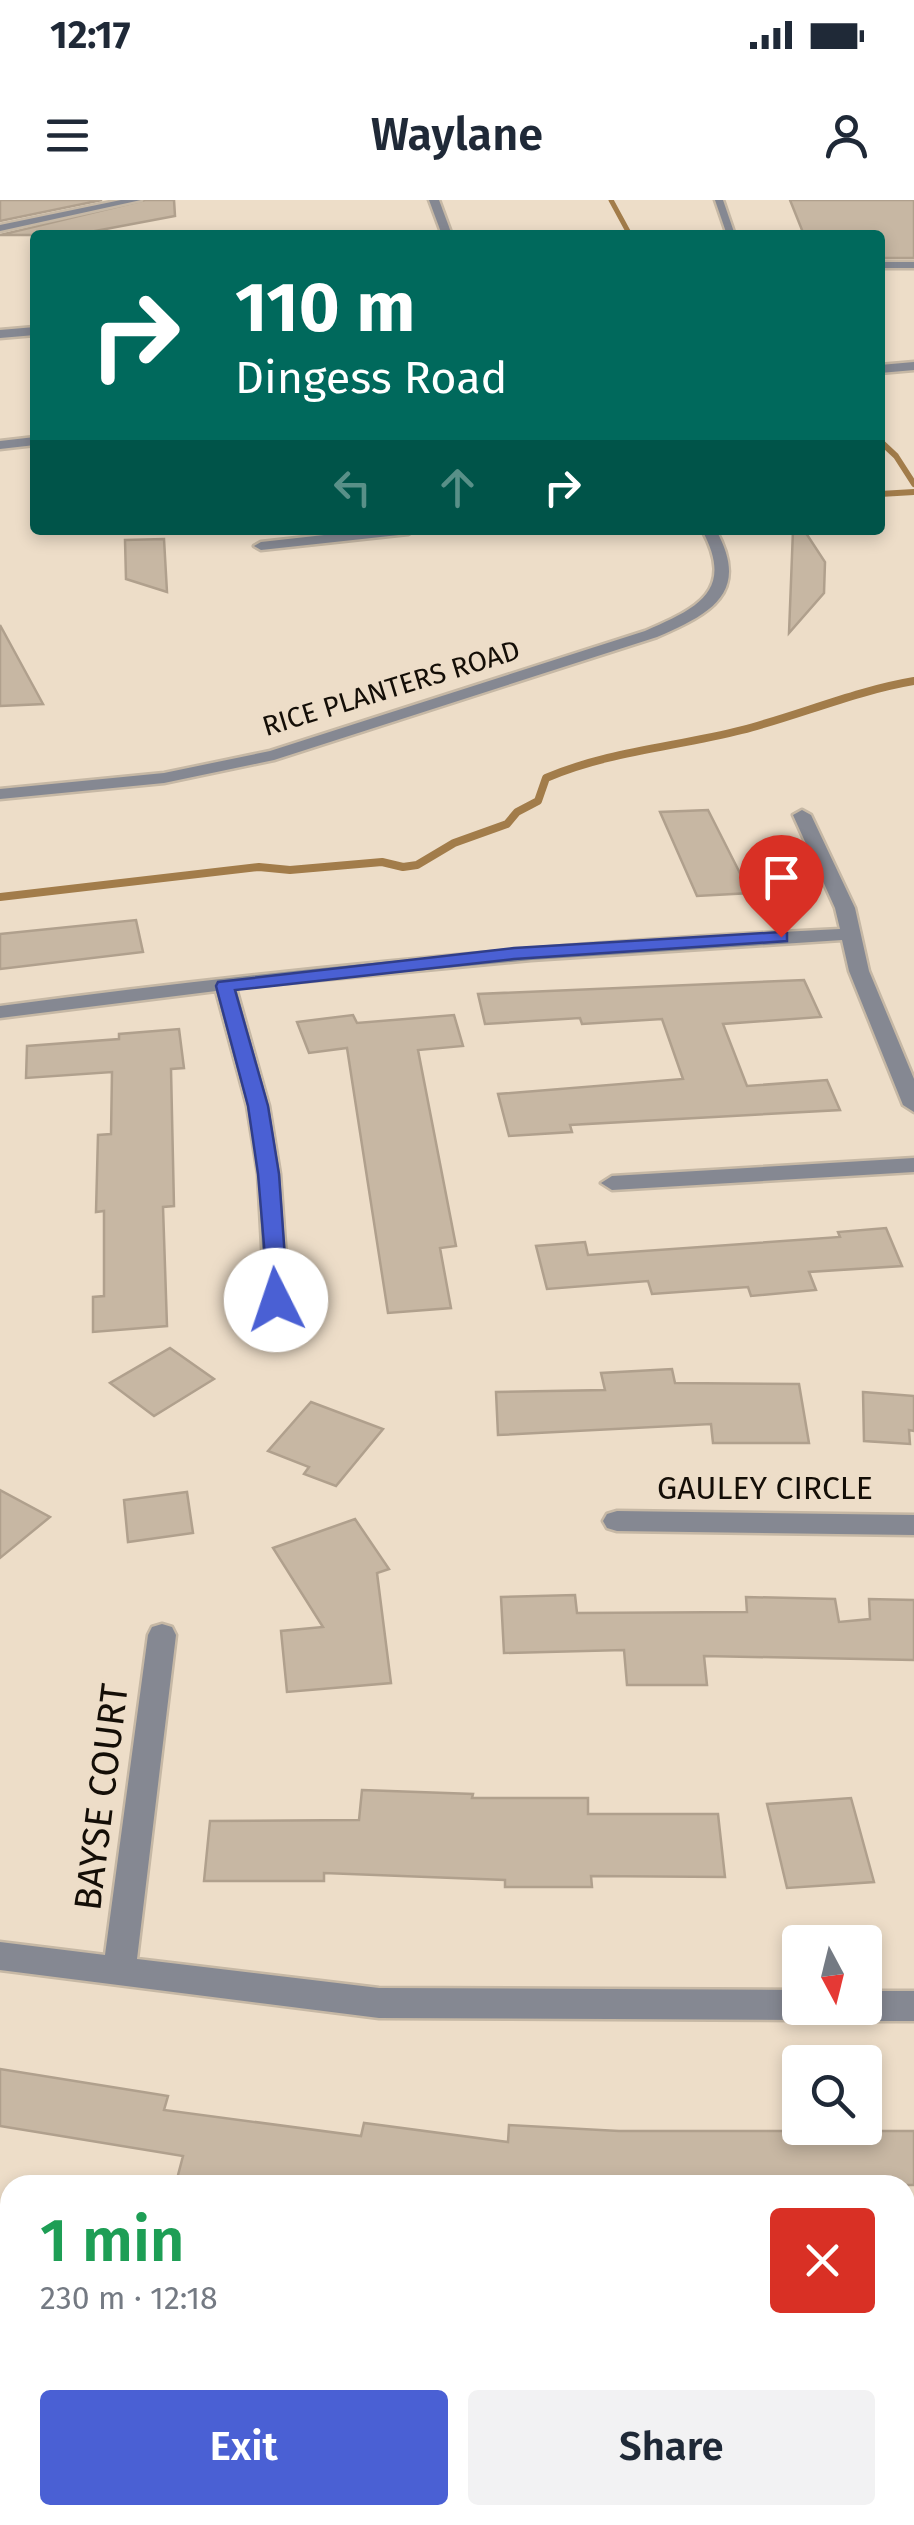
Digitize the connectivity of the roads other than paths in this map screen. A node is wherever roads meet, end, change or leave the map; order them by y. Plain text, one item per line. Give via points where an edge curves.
1 (136, 200) edge
2 (434, 200) edge
3 (718, 200) edge
4 (0, 228) edge
5 (445, 230) edge
6 (729, 230) edge
7 (885, 265) edge
8 (914, 265) edge
9 (30, 331) edge
10 (0, 334) edge
11 (914, 366) edge
12 (885, 369) edge
13 (30, 442) edge
14 (0, 445) edge
15 (362, 535) edge
16 (711, 535) edge
17 (261, 546) dead end
18 (0, 794) edge
19 (802, 816) dead end
20 (850, 934) junction
21 (225, 986) junction
22 (0, 1012) edge
23 (914, 1105) edge
24 (914, 1165) edge
25 (612, 1184) dead end
26 (276, 1300) dead end
27 (616, 1521) dead end
28 (914, 1524) edge
29 (162, 1635) dead end
30 (0, 1956) edge
31 (119, 1970) junction
32 (782, 2005) edge
33 (882, 2006) edge
34 (914, 2006) edge

1 - 4 street
2 - 5 street
3 - 6 lane
7 - 8 lane
9 - 10 street
11 - 12 street
13 - 14 street
15 - 17 street
16 - 18 street, RICE PLANTERS ROAD via 724,568 718,590 688,616 651,634 255,759 128,783
19 - 20 street via 846,908
20 - 21 street via 549,950
20 - 23 street
21 - 22 street
21 - 26 street via 258,1106
24 - 25 street
27 - 28 street, GAULEY CIRCLE
29 - 31 street, BAYSE COURT
30 - 31 street
31 - 32 street via 379,2002
33 - 34 street

